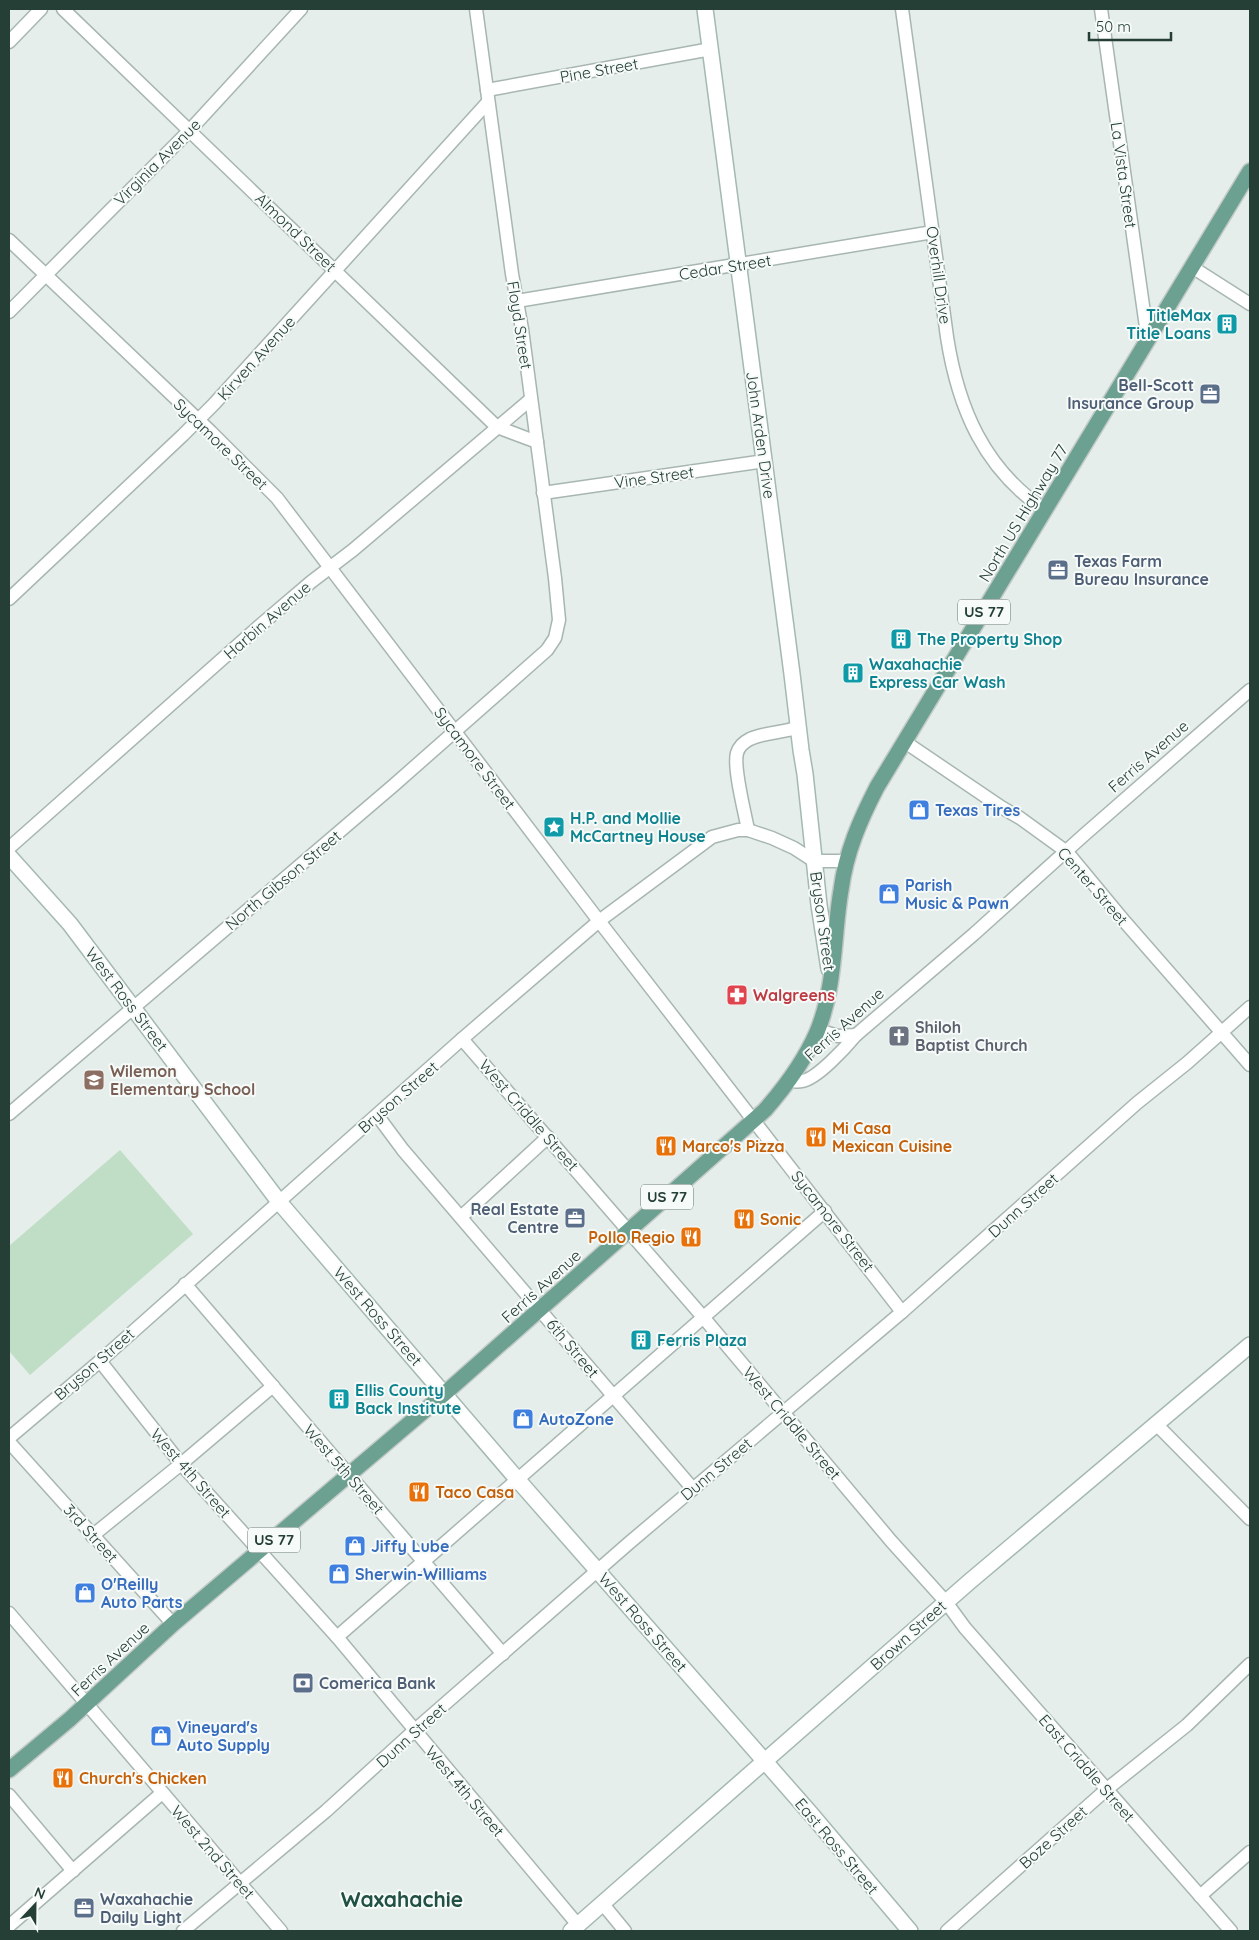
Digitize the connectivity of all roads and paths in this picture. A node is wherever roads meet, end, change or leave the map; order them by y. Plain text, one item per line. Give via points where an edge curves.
1 (41, 9) edge
2 (63, 9) edge
3 (301, 9) edge
4 (476, 9) edge
5 (706, 9) edge
6 (902, 9) edge
7 (1101, 9) edge
8 (9, 42) edge
9 (711, 49) junction
10 (488, 96) junction
11 (190, 130) junction
12 (1250, 170) edge
13 (933, 232) junction
14 (9, 240) edge
15 (738, 265) junction
16 (1192, 267) junction
17 (336, 270) junction
18 (46, 274) junction
19 (517, 301) junction
20 (1250, 304) edge
21 (9, 312) edge
22 (1148, 341) junction
23 (531, 399) junction
24 (198, 420) junction
25 (497, 427) junction
26 (537, 442) junction
27 (765, 462) junction
28 (543, 493) junction
29 (1045, 510) junction
30 (330, 568) junction
31 (9, 599) edge
32 (554, 641) joint
33 (1250, 690) edge
34 (799, 727) junction
35 (455, 731) junction
36 (905, 742) junction
37 (748, 830) junction
38 (9, 848) edge
39 (1067, 852) junction
40 (9, 856) edge
41 (846, 860) junction
42 (814, 861) junction
43 (599, 920) junction
44 (831, 981) junction
45 (133, 1007) junction
46 (1250, 1007) edge
47 (818, 1030) junction
48 (1222, 1032) junction
49 (856, 1035) junction
50 (462, 1039) junction
51 (1250, 1066) edge
52 (790, 1081) junction
53 (9, 1114) edge
54 (377, 1115) junction
55 (754, 1120) junction
56 (548, 1137) junction
57 (280, 1202) junction
58 (825, 1210) junction
59 (461, 1217) junction
60 (628, 1232) junction
61 (185, 1284) junction
62 (540, 1310) junction
63 (902, 1312) junction
64 (703, 1317) junction
65 (1250, 1345) edge
66 (100, 1361) junction
67 (274, 1386) junction
68 (444, 1394) junction
69 (613, 1396) junction
70 (784, 1412) junction
71 (1157, 1425) junction
72 (9, 1440) edge
73 (181, 1464) junction
74 (350, 1476) junction
75 (517, 1479) junction
76 (693, 1489) junction
77 (1250, 1519) edge
78 (92, 1536) junction
79 (260, 1552) junction
80 (423, 1561) junction
81 (597, 1570) junction
82 (946, 1602) junction
83 (9, 1613) edge
84 (173, 1624) junction
85 (336, 1637) junction
86 (503, 1654) junction
87 (1250, 1664) edge
88 (86, 1705) junction
89 (415, 1730) junction
90 (764, 1762) junction
91 (9, 1770) edge
92 (1107, 1790) junction
93 (162, 1793) junction
94 (9, 1795) edge
95 (1250, 1852) edge
96 (73, 1871) junction
97 (240, 1884) junction
98 (1200, 1896) junction
99 (602, 1904) junction
100 (9, 1926) edge
101 (574, 1928) edge
102 (183, 1931) edge
103 (282, 1931) edge
104 (624, 1931) edge
105 (910, 1931) edge
106 (947, 1931) edge
107 (1231, 1931) edge

1 - 8 street
2 - 11 street, Almond Street
3 - 11 street, Virginia Avenue
4 - 10 street, Floyd Street
5 - 9 street, John Arden Drive
6 - 13 street, Overhill Drive
7 - 22 street, La Vista Street
9 - 10 street, Pine Street
9 - 15 street, John Arden Drive
10 - 17 street, Kirven Avenue
10 - 19 street, Floyd Street
11 - 17 street, Almond Street
11 - 18 street, Virginia Avenue
12 - 16 main road, North US Highway 77 / US 77
13 - 15 street, Cedar Street
13 - 29 street, Overhill Drive via 952,369 958,389 976,432 1002,474
14 - 18 street, Sycamore Street
15 - 19 street, Cedar Street
15 - 27 street, John Arden Drive
16 - 20 street
16 - 22 main road, North US Highway 77 / US 77
17 - 24 street, Kirven Avenue
17 - 25 street, Almond Street
18 - 21 street, Virginia Avenue
18 - 24 street, Sycamore Street
19 - 23 street, Floyd Street
22 - 29 main road, North US Highway 77 / US 77
23 - 25 street, Harbin Avenue
23 - 26 street, Floyd Street
24 - 30 street, Sycamore Street via 277,498
24 - 31 street, Kirven Avenue
25 - 26 street, Almond Street
25 - 30 street, Harbin Avenue
26 - 28 street, Floyd Street
27 - 28 street, Vine Street
27 - 34 street, John Arden Drive
28 - 32 street, Floyd Street via 559,620
29 - 36 main road, North US Highway 77 / US 77
30 - 35 street, Sycamore Street
30 - 38 street, Harbin Avenue via 257,628
32 - 35 street, North Gibson Street
33 - 39 street, Ferris Avenue
34 - 37 street via 752,738 739,748 736,763
34 - 42 street, John Arden Drive
35 - 43 street, Sycamore Street
35 - 45 street, North Gibson Street
36 - 39 street, Center Street
36 - 41 main road, North US Highway 77 / US 77 via 864,812
37 - 42 street, Bryson Street via 780,841
37 - 43 street, Bryson Street via 712,837
39 - 48 street, Center Street
39 - 49 street, Ferris Avenue
40 - 45 street, West Ross Street via 70,924
41 - 42 street, Bryson Street
41 - 44 main road, North US Highway 77 / US 77
42 - 44 street, Bryson Street
43 - 50 street, Bryson Street
43 - 55 street, Sycamore Street
44 - 47 main road, North US Highway 77 / US 77
45 - 53 street, North Gibson Street
45 - 57 street, West Ross Street
46 - 48 street, Dunn Street
47 - 49 street via 838,1036
47 - 52 main road, North US Highway 77 / US 77
48 - 51 street, Center Street
48 - 63 street, Dunn Street via 1137,1103
49 - 52 street, Ferris Avenue via 810,1078
50 - 54 street, Bryson Street
50 - 56 street, West Criddle Street
52 - 55 main road, Ferris Avenue / US 77
54 - 57 street, Bryson Street
54 - 59 street, 6th Street
55 - 58 street, Sycamore Street
55 - 60 main road, Ferris Avenue / US 77
56 - 59 street
56 - 60 street, West Criddle Street
57 - 61 street, Bryson Street
57 - 68 street, West Ross Street
58 - 63 street, Sycamore Street
58 - 64 street
59 - 62 street, 6th Street
60 - 62 main road, Ferris Avenue / US 77
60 - 64 street, West Criddle Street
61 - 66 street, Bryson Street
61 - 67 street, West 5th Street
62 - 68 main road, Ferris Avenue / US 77
62 - 69 street, 6th Street
63 - 70 street, Dunn Street
64 - 69 street
64 - 70 street, West Criddle Street
65 - 71 street, Brown Street
66 - 72 street, Bryson Street
66 - 73 street, West 4th Street
67 - 73 street
67 - 74 street, West 5th Street
68 - 74 main road, Ferris Avenue / US 77
68 - 75 street, West Ross Street
69 - 75 street
69 - 76 street, 6th Street
70 - 76 street, Dunn Street
70 - 82 street, West Criddle Street
71 - 77 street
71 - 82 street, Brown Street
72 - 78 street, 3rd Street
73 - 78 street
73 - 79 street, West 4th Street
74 - 79 main road, Ferris Avenue / US 77
74 - 80 street, West 5th Street
75 - 80 street
75 - 81 street, West Ross Street
76 - 81 street, Dunn Street
78 - 84 street, 3rd Street
79 - 84 main road, Ferris Avenue / US 77
79 - 85 street, West 4th Street
80 - 85 street
80 - 86 street, West 5th Street
81 - 86 street, Dunn Street
81 - 90 street, West Ross Street
82 - 90 street, Brown Street
82 - 92 street, East Criddle Street via 964,1628
83 - 88 street, West 2nd Street
84 - 88 main road, Ferris Avenue / US 77
85 - 89 street, West 4th Street
86 - 89 street, Dunn Street
87 - 92 street, Boze Street via 1187,1725
88 - 91 main road, Ferris Avenue / US 77
88 - 93 street, West 2nd Street
89 - 97 street, Dunn Street
89 - 101 street, West 4th Street
90 - 99 street, Brown Street
90 - 105 street, East Ross Street
92 - 98 street, East Criddle Street
92 - 106 street, Boze Street
93 - 96 street
93 - 97 street, West 2nd Street
94 - 96 street
95 - 98 street
96 - 100 street
97 - 102 street, Dunn Street
97 - 103 street, West 2nd Street
98 - 107 street, East Criddle Street
99 - 101 street, Brown Street
99 - 104 street

